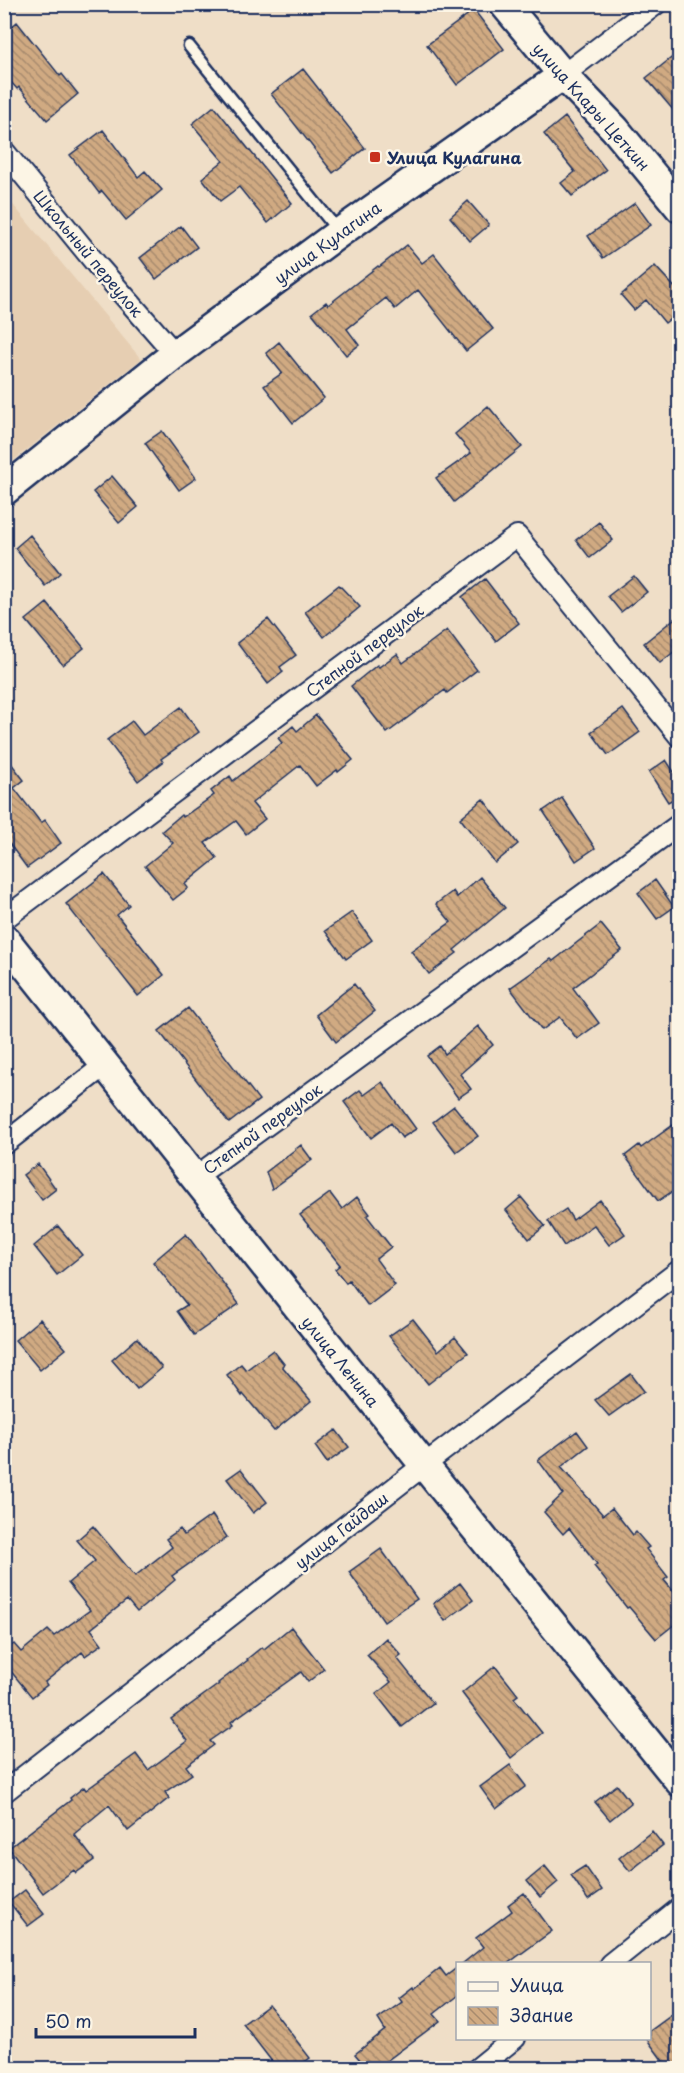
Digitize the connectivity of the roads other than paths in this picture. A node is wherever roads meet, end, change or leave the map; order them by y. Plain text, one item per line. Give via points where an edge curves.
1 (504, 4) edge
2 (657, 4) edge
3 (189, 46) dead end
4 (563, 75) junction
5 (4, 152) edge
6 (680, 208) edge
7 (339, 233) junction
8 (176, 354) junction
9 (5, 489) edge
10 (680, 737) edge
11 (680, 824) edge
12 (4, 919) edge
13 (4, 938) edge
14 (106, 1065) junction
15 (4, 1144) edge
16 (194, 1178) junction
17 (680, 1270) edge
18 (424, 1466) junction
19 (680, 1782) edge
20 (4, 1792) edge
21 (680, 1908) edge
22 (612, 1962) edge
23 (513, 2040) edge
24 (478, 2068) edge

1 - 4 street, улица Клары Цеткин
2 - 4 street, улица Кулагина
3 - 7 lane
4 - 6 street, улица Клары Цеткин via 615,129
4 - 7 street, улица Кулагина
5 - 8 street, Школьный переулок via 97,266
7 - 8 street, улица Кулагина
8 - 9 street, улица Кулагина
10 - 12 street, Степной переулок via 516,537
11 - 16 street, Степной переулок
13 - 14 street, улица Ленина
14 - 15 street
14 - 16 street, улица Ленина
16 - 18 street, улица Ленина
17 - 18 street, улица Гайдаш
18 - 19 street, улица Ленина
18 - 20 street, улица Гайдаш
21 - 22 street
23 - 24 street

